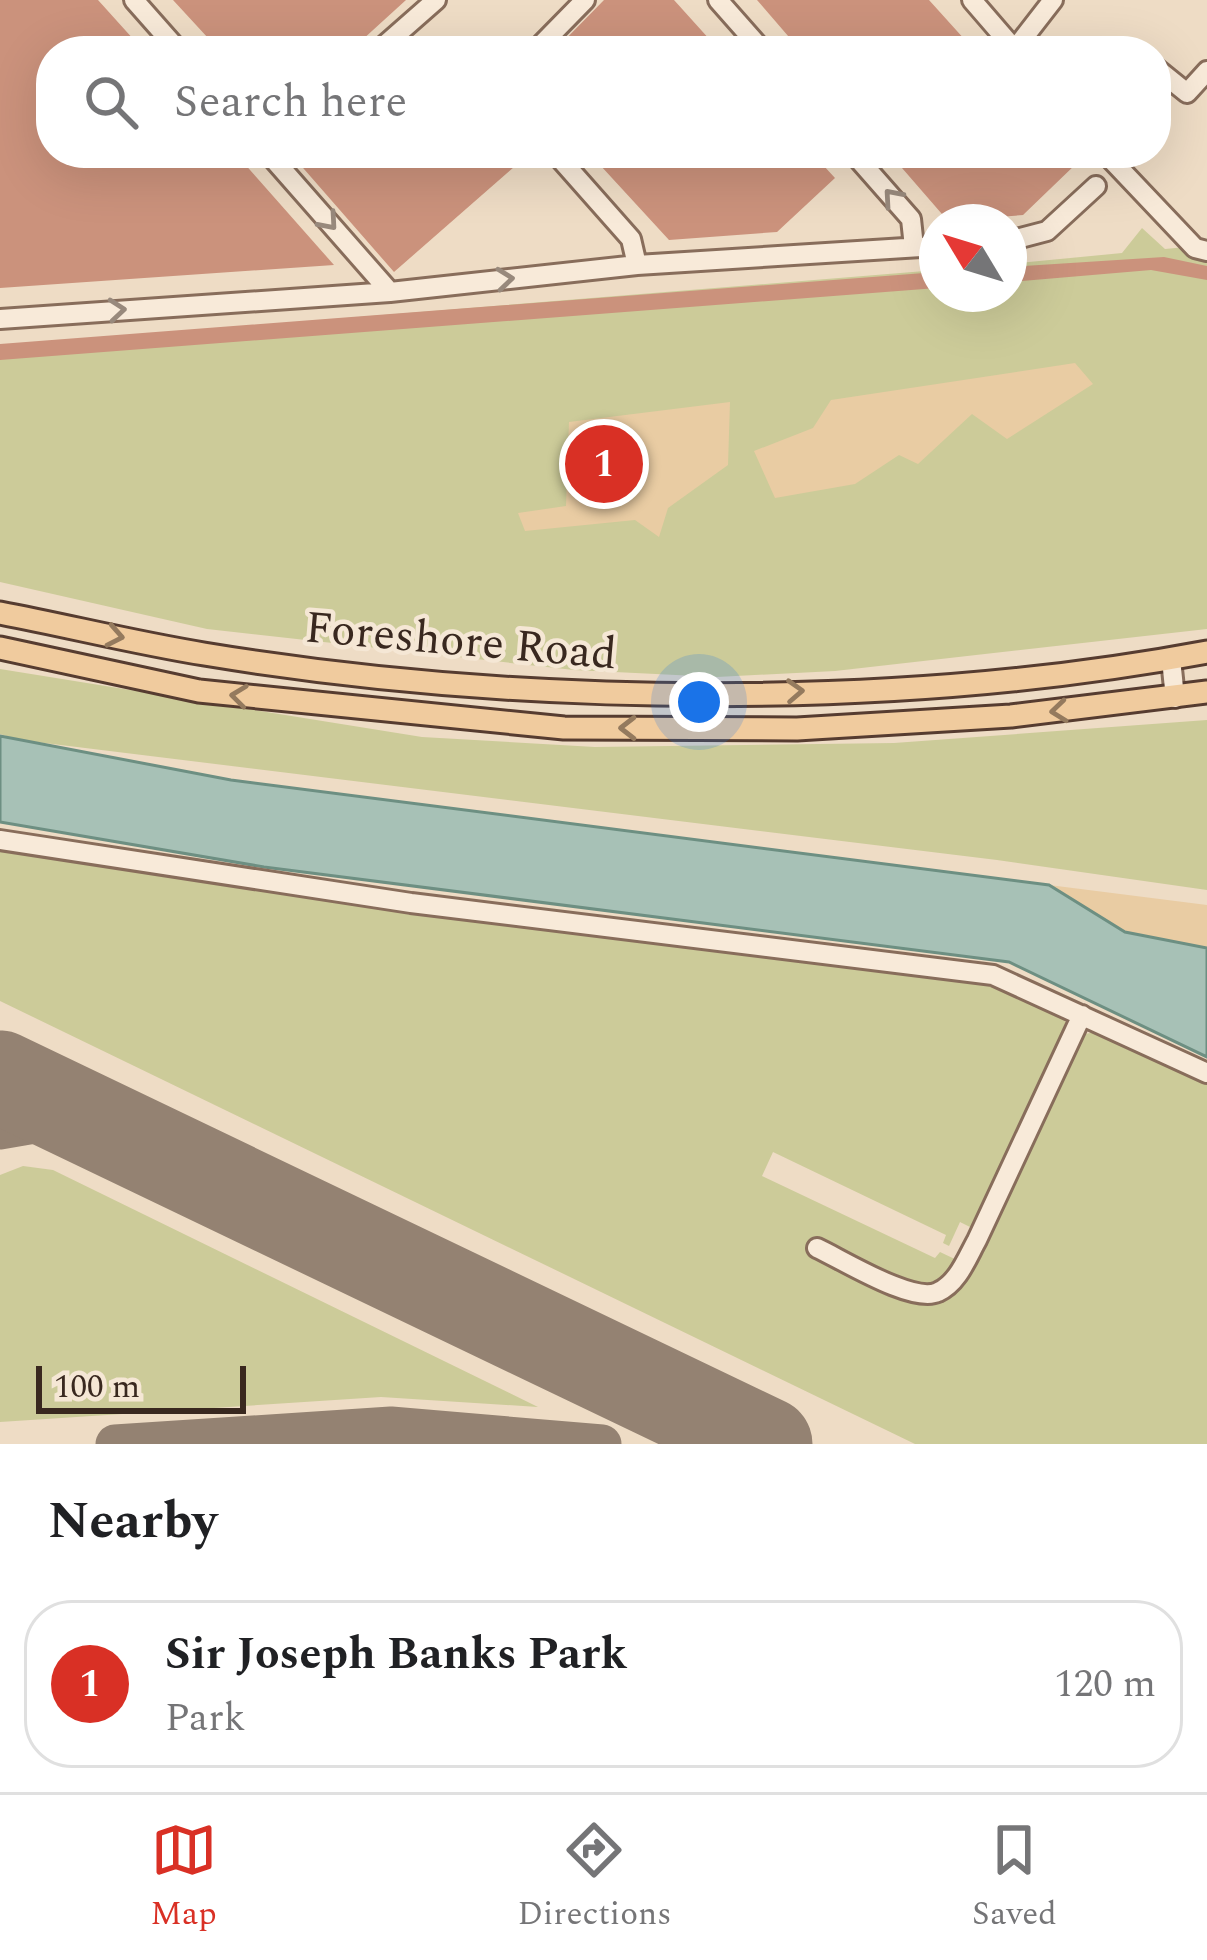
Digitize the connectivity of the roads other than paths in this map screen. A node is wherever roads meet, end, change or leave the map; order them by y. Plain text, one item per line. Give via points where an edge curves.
1 (135, 0) edge
2 (436, 0) edge
3 (585, 0) edge
4 (718, 0) edge
5 (972, 0) edge
6 (1053, 0) edge
7 (166, 36) edge
8 (395, 36) edge
9 (550, 36) edge
10 (750, 36) edge
11 (1004, 36) edge
12 (1026, 36) edge
13 (1207, 71) edge
14 (1171, 80) edge
15 (281, 168) edge
16 (568, 168) edge
17 (866, 168) edge
18 (1120, 168) edge
19 (1096, 186) dead end
20 (1027, 238) edge
21 (914, 247) junction
22 (919, 247) edge
23 (1201, 249) edge
24 (637, 265) junction
25 (390, 292) junction
26 (0, 319) edge
27 (0, 613) edge
28 (0, 648) edge
29 (1207, 652) edge
30 (1171, 659) junction
31 (1207, 692) edge
32 (1175, 698) junction
33 (0, 840) edge
34 (1082, 1015) junction
35 (1207, 1073) edge
36 (817, 1248) dead end

1 - 7 street
2 - 8 street
3 - 9 street
4 - 10 street
5 - 11 street
6 - 12 street
13 - 14 street via 1187,93
15 -> 25 street
16 - 24 street via 631,239
21 -> 17 street via 911,218
18 - 23 street
19 - 20 street
21 - 22 street
21 - 24 street
25 -> 24 street
26 -> 25 street
27 -> 30 main road, Foreshore Road via 205,654 566,691 794,692
32 -> 28 main road, Foreshore Road via 797,729 565,728 199,691
29 - 30 main road, Foreshore Road
30 - 32 street
31 - 32 main road, Foreshore Road
33 - 34 street via 410,903 993,975
34 - 35 street
34 - 36 street via 977,1240 939,1292 918,1296

